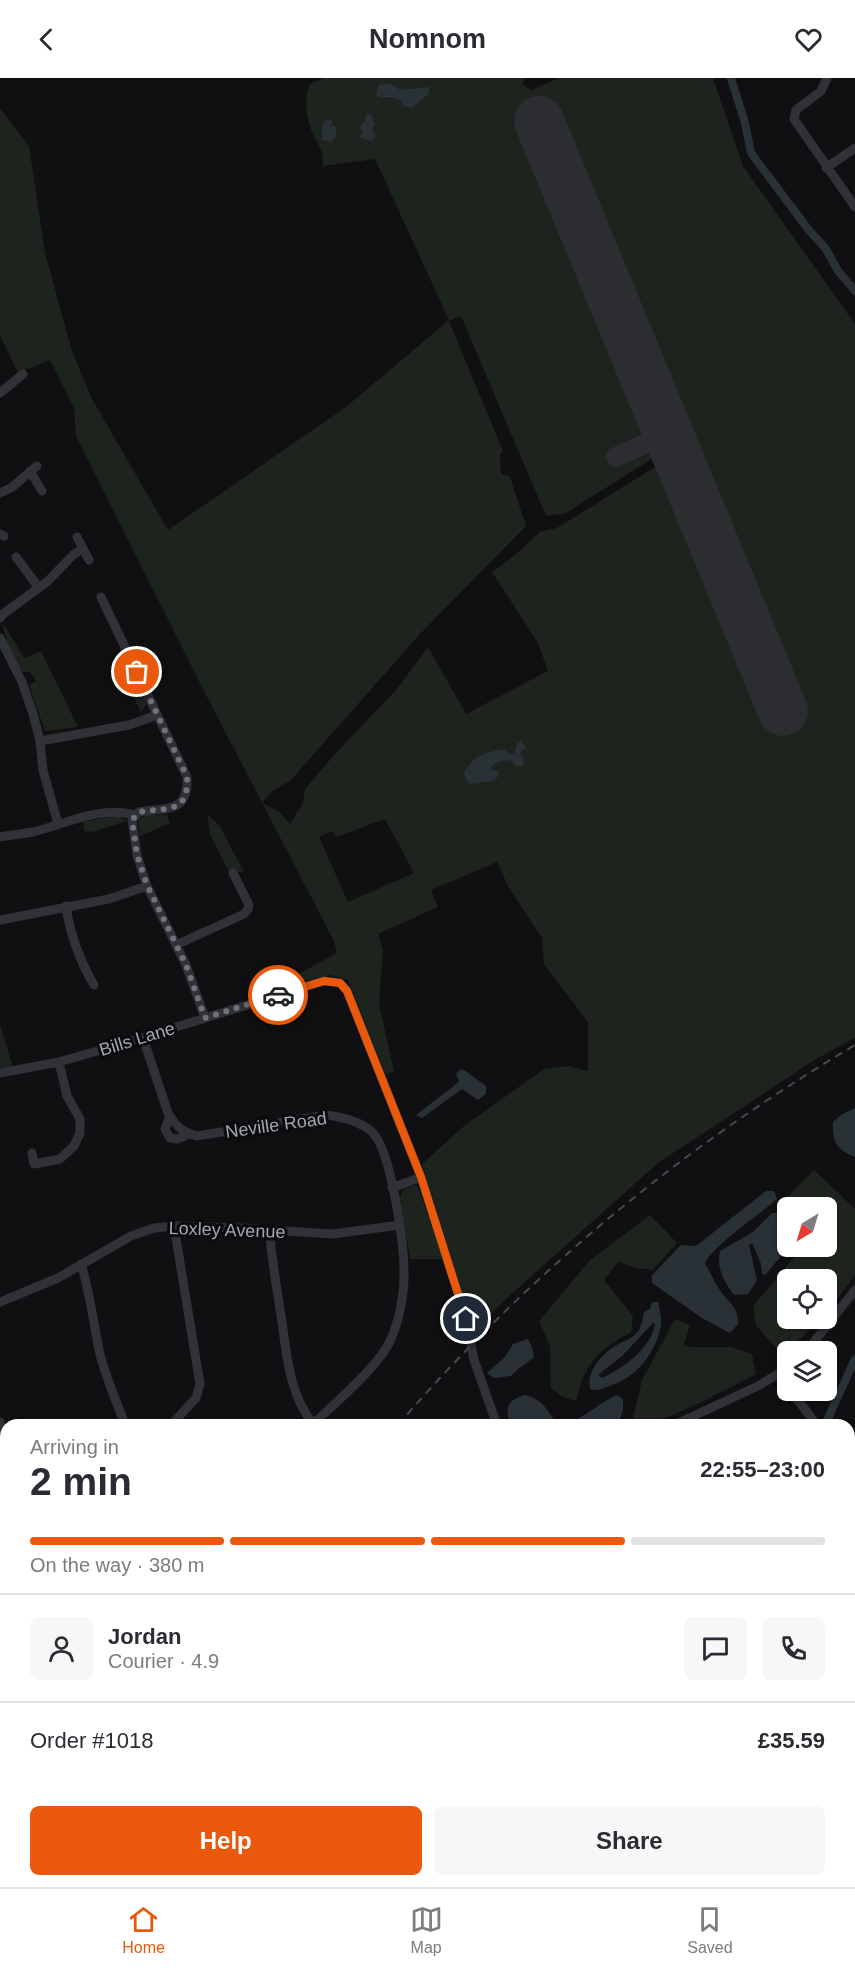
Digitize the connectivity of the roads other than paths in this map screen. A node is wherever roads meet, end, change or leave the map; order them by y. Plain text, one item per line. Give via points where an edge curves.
1 (827, 78) edge
2 (855, 148) edge
3 (826, 168) junction
4 (855, 207) edge
5 (23, 374) dead end
6 (0, 393) edge
7 (42, 491) dead end
8 (0, 494) edge
9 (77, 537) dead end
10 (82, 549) junction
11 (16, 557) dead end
12 (89, 560) dead end
13 (39, 588) junction
14 (101, 597) dead end
15 (106, 608) junction
16 (96, 613) dead end
17 (0, 618) edge
18 (0, 638) edge
19 (157, 715) junction
20 (40, 741) junction
21 (135, 815) junction
22 (58, 824) junction
23 (0, 837) edge
24 (238, 876) dead end
25 (147, 885) junction
26 (66, 906) junction
27 (1, 920) edge
28 (5, 930) dead end
29 (176, 945) junction
30 (79, 982) dead end
31 (205, 1018) junction
32 (143, 1038) junction
33 (59, 1062) junction
34 (0, 1073) edge
35 (32, 1153) dead end
36 (421, 1177) junction
37 (392, 1188) junction
38 (399, 1225) junction
39 (174, 1226) junction
40 (270, 1231) junction
41 (81, 1263) junction
42 (855, 1290) edge
43 (0, 1302) edge
44 (815, 1341) edge
45 (777, 1375) edge
46 (798, 1401) edge
47 (123, 1419) edge
48 (177, 1419) edge
49 (308, 1419) edge
50 (319, 1419) edge
51 (494, 1419) edge
52 (686, 1419) edge
53 (812, 1419) edge

1 - 3 street via 821,91 794,114
2 - 3 street
3 - 4 street
5 - 6 street
7 - 8 street via 33,469
9 - 10 street
10 - 12 street
10 - 13 street
11 - 13 street
13 - 17 street
14 - 15 street
15 - 16 street
15 - 19 street
18 - 20 street via 27,680
19 - 20 street via 129,725
19 - 21 street via 187,777 187,789 180,803 172,808
20 - 22 street via 43,770
21 - 22 street via 115,813
21 - 25 street via 132,820 137,855
22 - 23 street
24 - 29 street via 249,905 244,914
25 - 26 street via 109,899
25 - 29 street
26 - 27 street
26 - 30 street via 68,923 91,981
27 - 28 street
29 - 31 street
31 - 32 street, Bills Lane
31 - 36 street, Bills Lane via 324,981 340,983 347,991
32 - 33 street, Bills Lane
32 - 37 street, Neville Road via 174,1125 197,1136 340,1116 374,1133 383,1150
33 - 34 street, Bills Lane
33 - 35 street via 68,1096 80,1119 80,1133 74,1146 60,1159 34,1164
36 - 37 street
36 - 51 street, Bills Lane
37 - 38 street, Neville Road
38 - 40 street, Loxley Avenue via 333,1234
38 - 50 street, Neville Road via 403,1294 390,1340 379,1358
39 - 40 street, Loxley Avenue
39 - 41 street, Loxley Avenue via 130,1236
39 - 48 street via 200,1384 196,1398
40 - 49 street via 287,1362
41 - 43 street, Loxley Avenue via 58,1278
41 - 47 street via 99,1350
42 - 44 street
45 - 52 street
46 - 53 street

